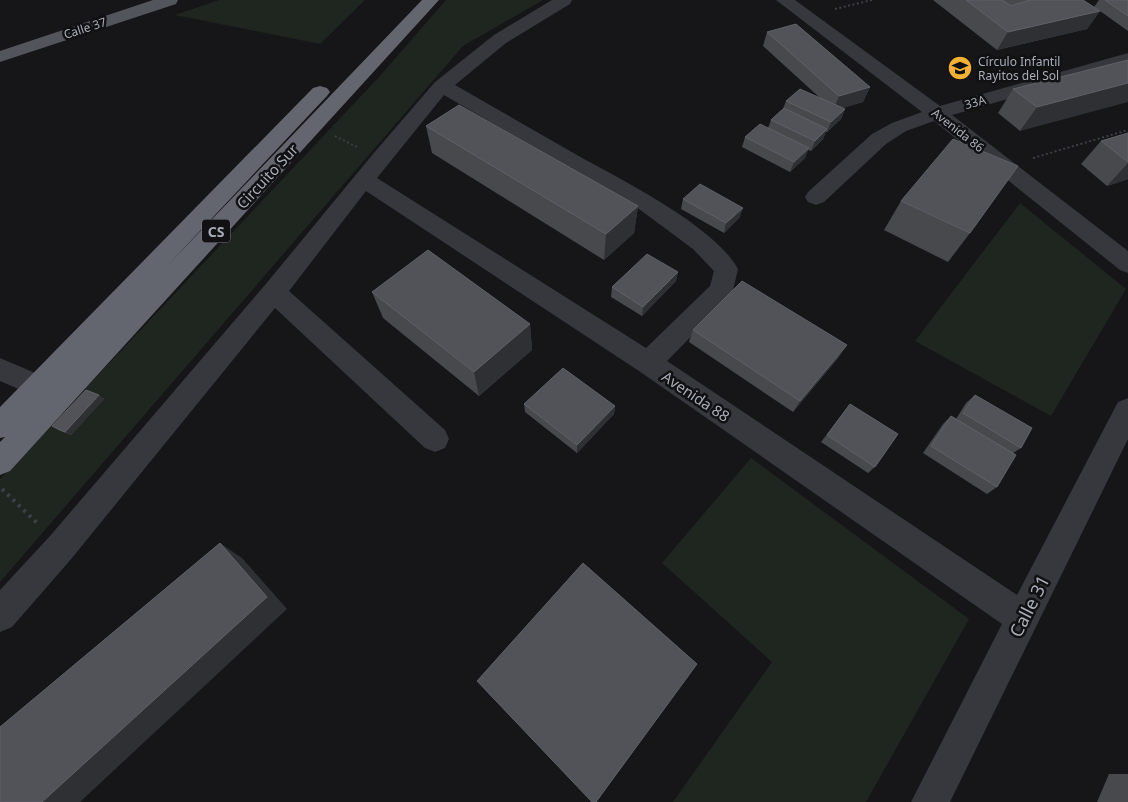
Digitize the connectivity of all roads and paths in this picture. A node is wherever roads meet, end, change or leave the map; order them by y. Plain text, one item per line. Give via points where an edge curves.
1 (170, 0) edge
2 (407, 0) edge
3 (431, 0) edge
4 (564, 0) edge
5 (784, 0) edge
6 (872, 0) edge
7 (805, 15) junction
8 (0, 57) edge
9 (1128, 58) edge
10 (442, 86) junction
11 (937, 113) junction
12 (314, 125) junction
13 (1128, 130) edge
14 (1004, 166) junction
15 (373, 169) junction
16 (816, 197) dead end
17 (1128, 264) edge
18 (274, 292) junction
19 (648, 363) junction
20 (0, 369) edge
21 (50, 392) junction
22 (1128, 410) edge
23 (0, 426) edge
24 (435, 440) dead end
25 (0, 462) edge
26 (0, 487) edge
27 (61, 547) junction
28 (0, 615) edge
29 (1023, 618) junction
30 (930, 802) edge

1 - 8 main road, Calle 37
2 - 21 highway, Circuito Sur / CS
3 - 12 highway, Circuito Sur / CS
4 - 10 street via 500,39
5 - 7 street, Avenida 86
6 - 7 path
7 - 11 street, Avenida 86
9 - 11 street, 33A
10 - 15 street
10 - 19 street via 647,204 700,243 726,269 721,290
11 - 14 street, Avenida 86
11 - 16 street, 33A via 899,127 879,139
12 - 15 path
12 - 21 highway, Circuito Sur / CS
13 - 14 path
14 - 17 street, Avenida 86
15 - 18 street
15 - 19 street, Avenida 88
18 - 24 street
18 - 27 street
19 - 29 street, Avenida 88
20 - 21 street
21 - 23 highway, Circuito Sur / CS
21 - 25 highway, Circuito Sur / CS
22 - 29 street, Calle 31
26 - 27 path
27 - 28 street
29 - 30 street, Calle 31

